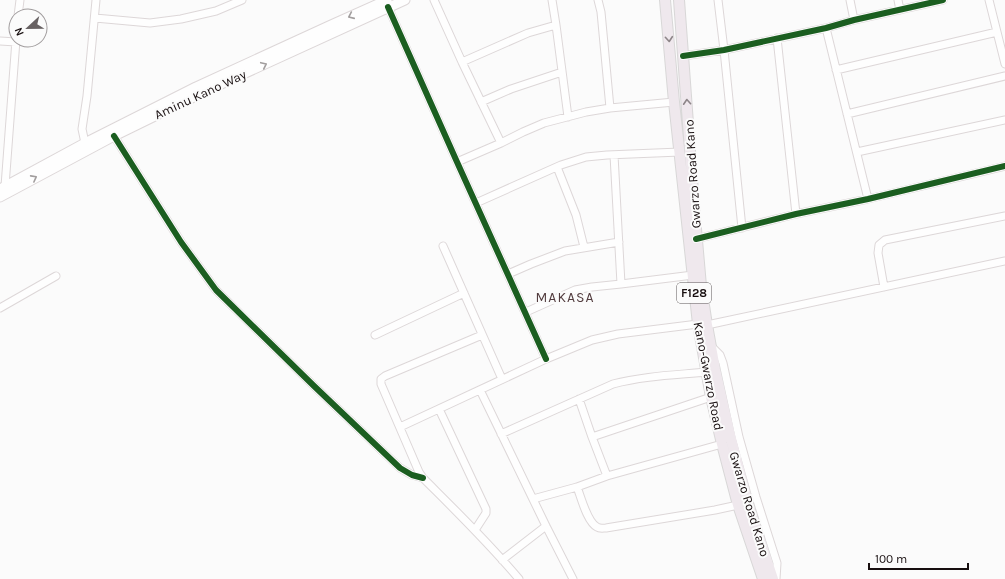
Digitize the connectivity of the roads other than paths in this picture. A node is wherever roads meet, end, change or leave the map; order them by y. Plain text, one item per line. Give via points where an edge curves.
1 (96, 0) edge
2 (242, 0) edge
3 (405, 0) edge
4 (434, 0) edge
5 (552, 0) edge
6 (598, 0) edge
7 (665, 0) edge
8 (680, 0) edge
9 (718, 0) edge
10 (850, 0) edge
11 (898, 0) edge
12 (943, 0) edge
13 (989, 0) edge
14 (388, 4) edge
15 (900, 10) junction
16 (95, 18) junction
17 (854, 20) junction
18 (556, 25) junction
19 (826, 28) junction
20 (997, 32) junction
21 (776, 38) junction
22 (15, 48) edge
23 (724, 50) junction
24 (684, 56) junction
25 (462, 62) junction
26 (1005, 64) edge
27 (836, 70) junction
28 (562, 72) junction
29 (1005, 76) edge
30 (481, 102) junction
31 (674, 102) junction
32 (610, 108) junction
33 (847, 114) junction
34 (568, 117) junction
35 (1005, 120) edge
36 (129, 125) junction
37 (114, 136) junction
38 (85, 143) junction
39 (500, 143) junction
40 (680, 152) junction
41 (857, 152) junction
42 (614, 155) junction
43 (457, 162) junction
44 (1005, 166) edge
45 (557, 167) junction
46 (3, 187) edge
47 (0, 197) edge
48 (868, 199) junction
49 (476, 203) junction
50 (796, 214) junction
51 (1005, 216) edge
52 (742, 228) junction
53 (696, 239) junction
54 (619, 242) junction
55 (443, 246) dead end
56 (584, 247) junction
57 (1005, 261) edge
58 (508, 274) junction
59 (693, 275) junction
60 (56, 276) dead end
61 (621, 284) junction
62 (884, 287) junction
63 (464, 293) junction
64 (0, 308) edge
65 (526, 312) junction
66 (702, 325) junction
67 (375, 335) dead end
68 (482, 335) junction
69 (710, 345) junction
70 (546, 359) junction
71 (707, 372) junction
72 (502, 379) junction
73 (480, 390) junction
74 (711, 398) junction
75 (579, 399) junction
76 (439, 409) junction
77 (400, 427) junction
78 (501, 434) junction
79 (592, 437) junction
80 (722, 444) junction
81 (607, 476) junction
82 (423, 478) junction
83 (577, 486) junction
84 (533, 499) junction
85 (738, 505) junction
86 (546, 526) junction
87 (475, 530) junction
88 (502, 560) junction
89 (519, 579) edge
90 (573, 579) edge
91 (763, 579) edge
92 (773, 579) edge
93 (776, 579) edge

1 - 16 street
2 - 16 street via 216,11 150,23
3 - 14 main road, Aminu Kano Way
4 - 25 street
5 - 18 street
6 - 32 street
7 -> 31 main road, Kano-Gwarzo Road / F128
8 - 24 main road, Gwarzo Road Kano / F128
9 - 23 street
10 - 17 street
11 - 15 street
12 - 15 street
13 - 20 street
14 - 36 main road, Aminu Kano Way via 225,73 154,108
14 - 43 street
15 - 17 street
16 - 38 street via 82,130
17 - 19 street
18 - 25 street via 528,33
18 - 28 street
19 - 21 street
19 - 27 street
20 - 26 street
20 - 27 street
21 - 23 street
21 - 50 street
22 - 46 street
23 - 24 street
23 - 52 street
53 -> 24 main road, Gwarzo Road Kano / F128
25 - 30 street
27 - 33 street
28 - 30 street
28 - 34 street
29 - 33 street
30 - 39 street
31 - 32 street
31 - 40 main road, Kano-Gwarzo Road / F128
32 - 34 street
33 - 41 street
34 - 39 street via 544,123
35 - 41 street
36 - 37 main road, Aminu Kano Way
36 - 38 main road, Aminu Kano Way
47 -> 37 main road, Aminu Kano Way
37 - 82 street via 181,242 216,290 400,468
38 - 46 main road, Aminu Kano Way
39 - 43 street
40 - 42 street
40 - 59 main road, Kano-Gwarzo Road / F128
41 - 48 street
42 - 45 street via 586,157
42 - 54 street
43 - 49 street
44 - 48 street
45 - 49 street
45 - 56 street via 576,215
48 - 50 street
49 - 58 street
50 - 52 street
51 - 62 street via 885,240 879,245 878,253
52 - 53 street
53 - 66 main road, Gwarzo Road Kano / F128
54 - 56 street
54 - 61 street
55 - 63 street
56 - 58 street via 565,250
57 - 62 street
58 - 65 street
59 - 61 street
59 - 66 main road, Kano-Gwarzo Road / F128
60 - 64 street
61 - 65 street via 575,290
62 - 66 street
63 - 67 street
63 - 68 street
65 - 70 street
66 - 69 main road, Gwarzo Road Kano / F128
66 - 70 street via 618,334 592,340
66 - 71 main road, Kano-Gwarzo Road / F128
68 - 72 street
68 - 77 street via 381,379
69 - 92 main road, Gwarzo Road Kano / F128 via 737,465
69 - 93 street via 720,355 723,363 739,437 777,563
70 - 72 street
71 - 74 main road, Kano-Gwarzo Road / F128
71 - 75 street via 625,380
72 - 73 street
73 - 76 street
73 - 78 street
74 - 79 street
74 - 80 main road, Kano-Gwarzo Road / F128
75 - 78 street
75 - 79 street
76 - 77 street
76 - 87 street via 486,509
77 - 82 street
78 - 84 street
79 - 81 street
80 - 81 street
80 - 85 main road, Kano-Gwarzo Road / F128
81 - 83 street
82 - 87 street
83 - 84 street
83 - 85 street via 589,518 598,528
84 - 86 street
85 - 91 main road, Kano-Gwarzo Road / F128
86 - 88 street
86 - 90 street
87 - 88 street
88 - 89 street

